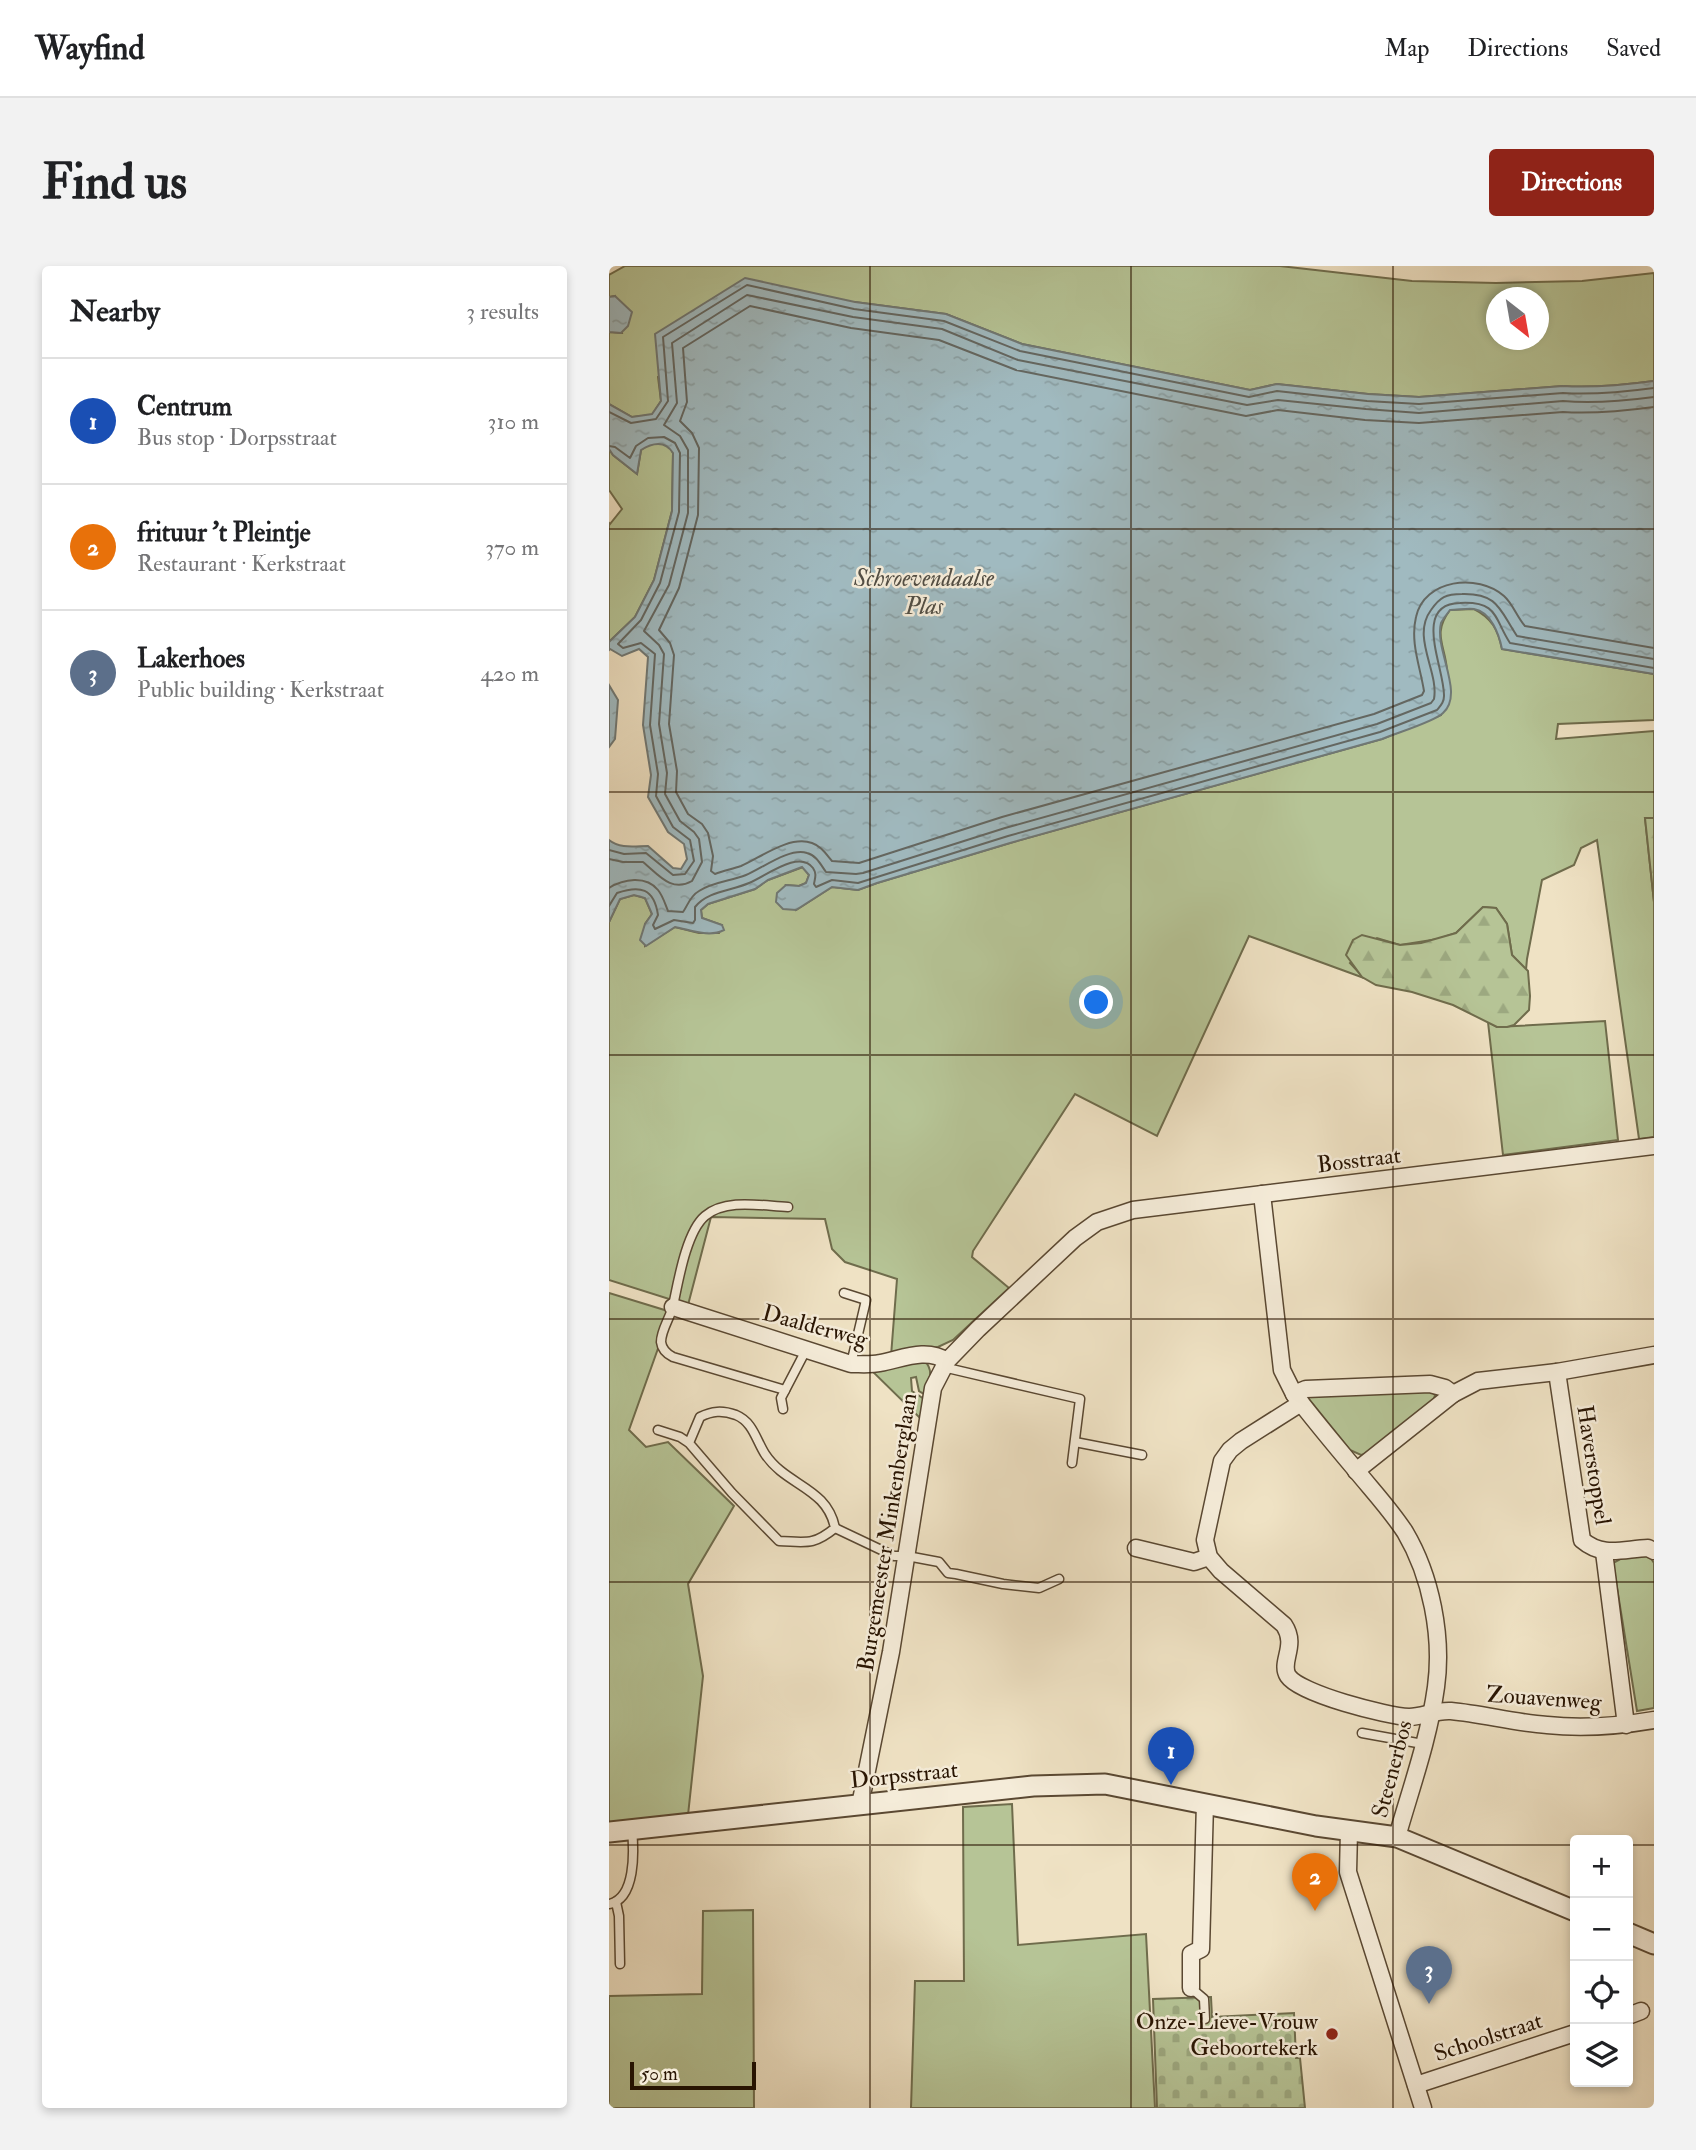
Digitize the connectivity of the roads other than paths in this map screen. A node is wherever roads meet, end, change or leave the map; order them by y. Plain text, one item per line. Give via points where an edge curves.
1 (1654, 1146) edge
2 (1262, 1195) junction
3 (788, 1207) dead end
4 (1075, 1238) joint
5 (844, 1293) dead end
6 (673, 1307) junction
7 (806, 1350) junction
8 (1654, 1356) edge
9 (852, 1364) junction
10 (945, 1364) junction
11 (1557, 1372) junction
12 (785, 1390) junction
13 (1453, 1394) junction
14 (1298, 1399) junction
15 (783, 1409) dead end
16 (658, 1430) dead end
17 (1075, 1441) junction
18 (689, 1443) junction
19 (1142, 1455) dead end
20 (1072, 1463) dead end
21 (1356, 1471) junction
22 (835, 1528) junction
23 (1136, 1548) dead end
24 (1654, 1550) edge
25 (1604, 1552) junction
26 (907, 1556) junction
27 (1209, 1558) junction
28 (1059, 1579) dead end
29 (1431, 1712) junction
30 (1654, 1720) edge
31 (1626, 1725) junction
32 (1362, 1733) dead end
33 (1423, 1744) junction
34 (1205, 1803) junction
35 (860, 1805) junction
36 (632, 1830) junction
37 (1349, 1831) junction
38 (609, 1832) edge
39 (1398, 1838) junction
40 (613, 1903) edge
41 (1570, 1908) edge
42 (1633, 1935) edge
43 (1654, 1944) edge
44 (620, 1964) dead end
45 (1191, 1988) joint
46 (1205, 2019) dead end
47 (1570, 2035) edge
48 (1416, 2085) junction
49 (1423, 2108) edge

1 - 2 street, Bosstraat
2 - 4 street, Bosstraat via 1133,1210 1097,1222
2 - 14 street, Steenerbos via 1282,1370
3 - 6 lane via 728,1205 704,1217 686,1251
4 - 10 street, Burgemeester Minkenberglaan
5 - 9 lane via 866,1300
6 - 7 street, Daalderweg
6 - 12 lane via 661,1337 666,1353
7 - 9 street, Daalderweg
7 - 12 lane
8 - 11 street
9 - 10 street, Daalderweg via 878,1364 919,1354 938,1355
10 - 17 lane via 1080,1399
10 - 26 street, Burgemeester Minkenberglaan via 933,1388
11 - 13 street via 1478,1381
11 - 25 street, Haverstoppel via 1582,1540
12 - 15 lane
13 - 14 street via 1430,1384 1305,1389
13 - 21 street
14 - 21 street, Steenerbos
14 - 27 street via 1222,1461 1205,1540
16 - 18 lane
17 - 19 lane
17 - 20 lane
18 - 22 lane via 779,1541 809,1542
18 - 22 lane via 700,1417 713,1410 737,1416 750,1425 766,1456 779,1469 826,1504
21 - 29 street, Steenerbos via 1405,1533 1429,1590 1437,1649
22 - 26 lane via 894,1556
23 - 27 street via 1194,1562
24 - 25 street, Haverstoppel
25 - 31 street, Haverstoppel
26 - 28 lane via 939,1562 948,1573 1003,1584 1039,1588
26 - 35 street, Burgemeester Minkenberglaan
27 - 29 street, Zouavenweg via 1290,1633 1286,1668 1294,1682 1339,1703 1410,1717
29 - 31 street, Zouavenweg via 1546,1726
29 - 33 street, Steenerbos
30 - 31 street, Zouavenweg
32 - 33 lane
33 - 39 street, Steenerbos
34 - 35 street, Dorpsstraat via 1105,1784 1062,1784
34 - 37 street, Dorpsstraat
34 - 45 street via 1201,1949 1191,1954
35 - 36 street, Dorpsstraat
36 - 38 street, Dorpsstraat
36 - 40 lane via 632,1875 625,1892
37 - 39 street, Dorpsstraat
37 - 48 street via 1348,1872
39 - 41 street, Dorpsstraat
40 - 44 lane via 619,1916
42 - 43 street
45 - 46 lane via 1204,1999
47 - 48 street, Schoolstraat
48 - 49 street

